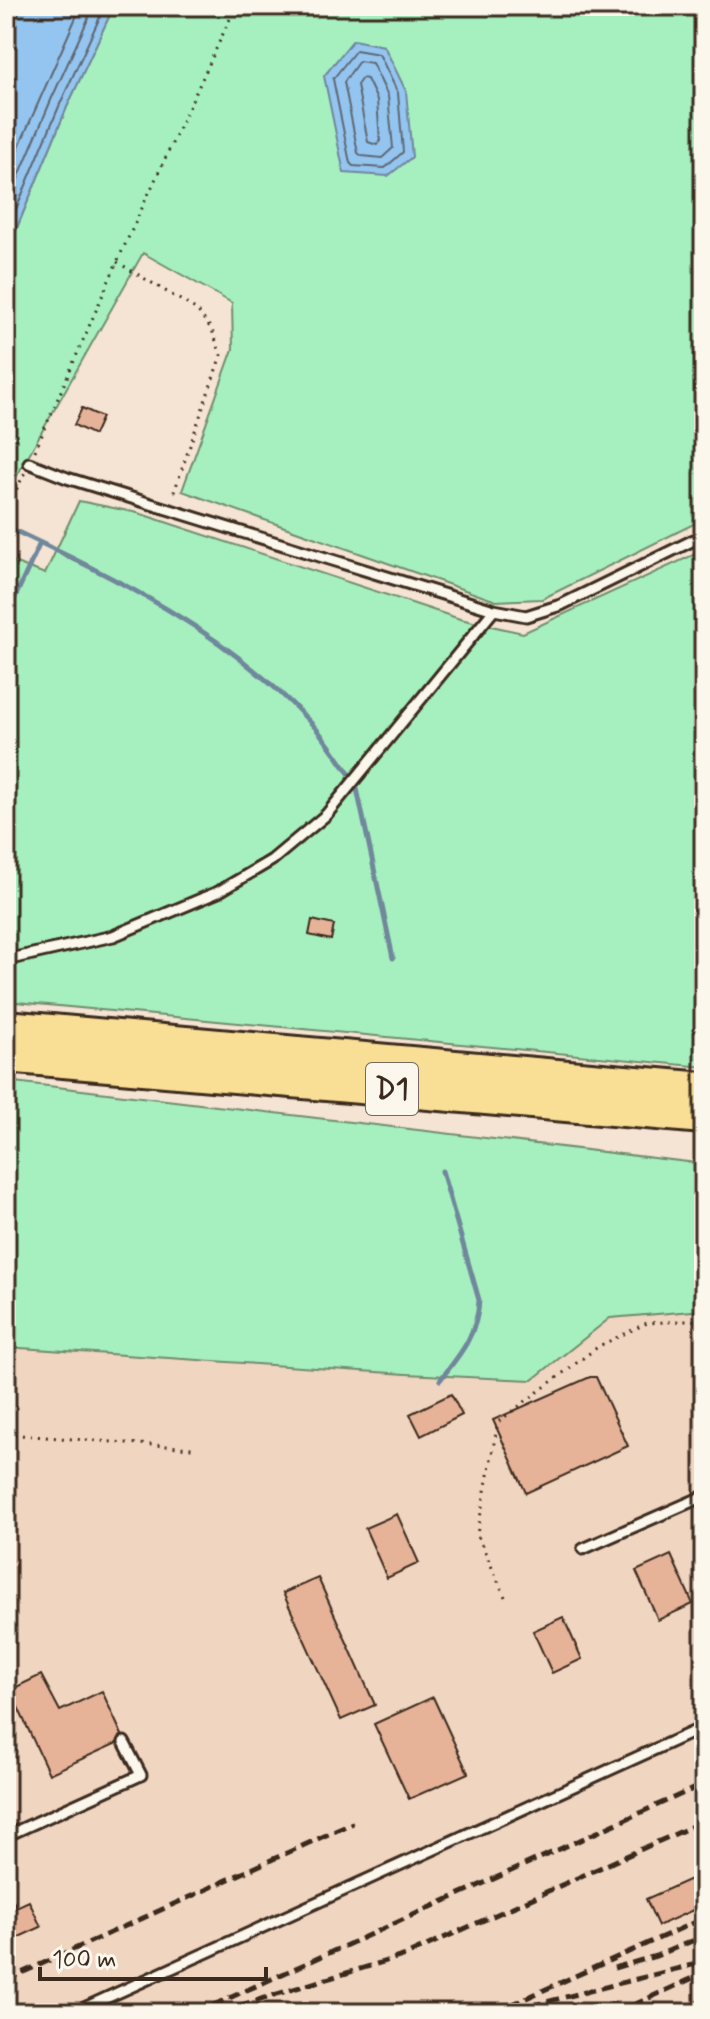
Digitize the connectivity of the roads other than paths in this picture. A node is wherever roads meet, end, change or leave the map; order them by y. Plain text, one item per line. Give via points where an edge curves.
1 (29, 463) road end
2 (704, 535) edge
3 (494, 610) junction
4 (6, 960) edge
5 (6, 1027) edge
6 (82, 1048) junction
7 (6, 1056) edge
8 (704, 1089) edge
9 (704, 1117) edge
10 (704, 1496) edge
11 (583, 1549) dead end
12 (704, 1727) edge
13 (124, 1742) dead end
14 (6, 1836) edge
15 (73, 2013) edge

1 - 3 lane
2 - 3 lane via 561,605 526,616
3 - 4 lane via 326,815 272,860 218,892 113,936
5 - 6 highway, D1
6 - 7 highway, D1
6 - 8 highway, D1
6 - 9 highway, D1
10 - 11 lane
12 - 15 lane
13 - 14 lane via 141,1775

